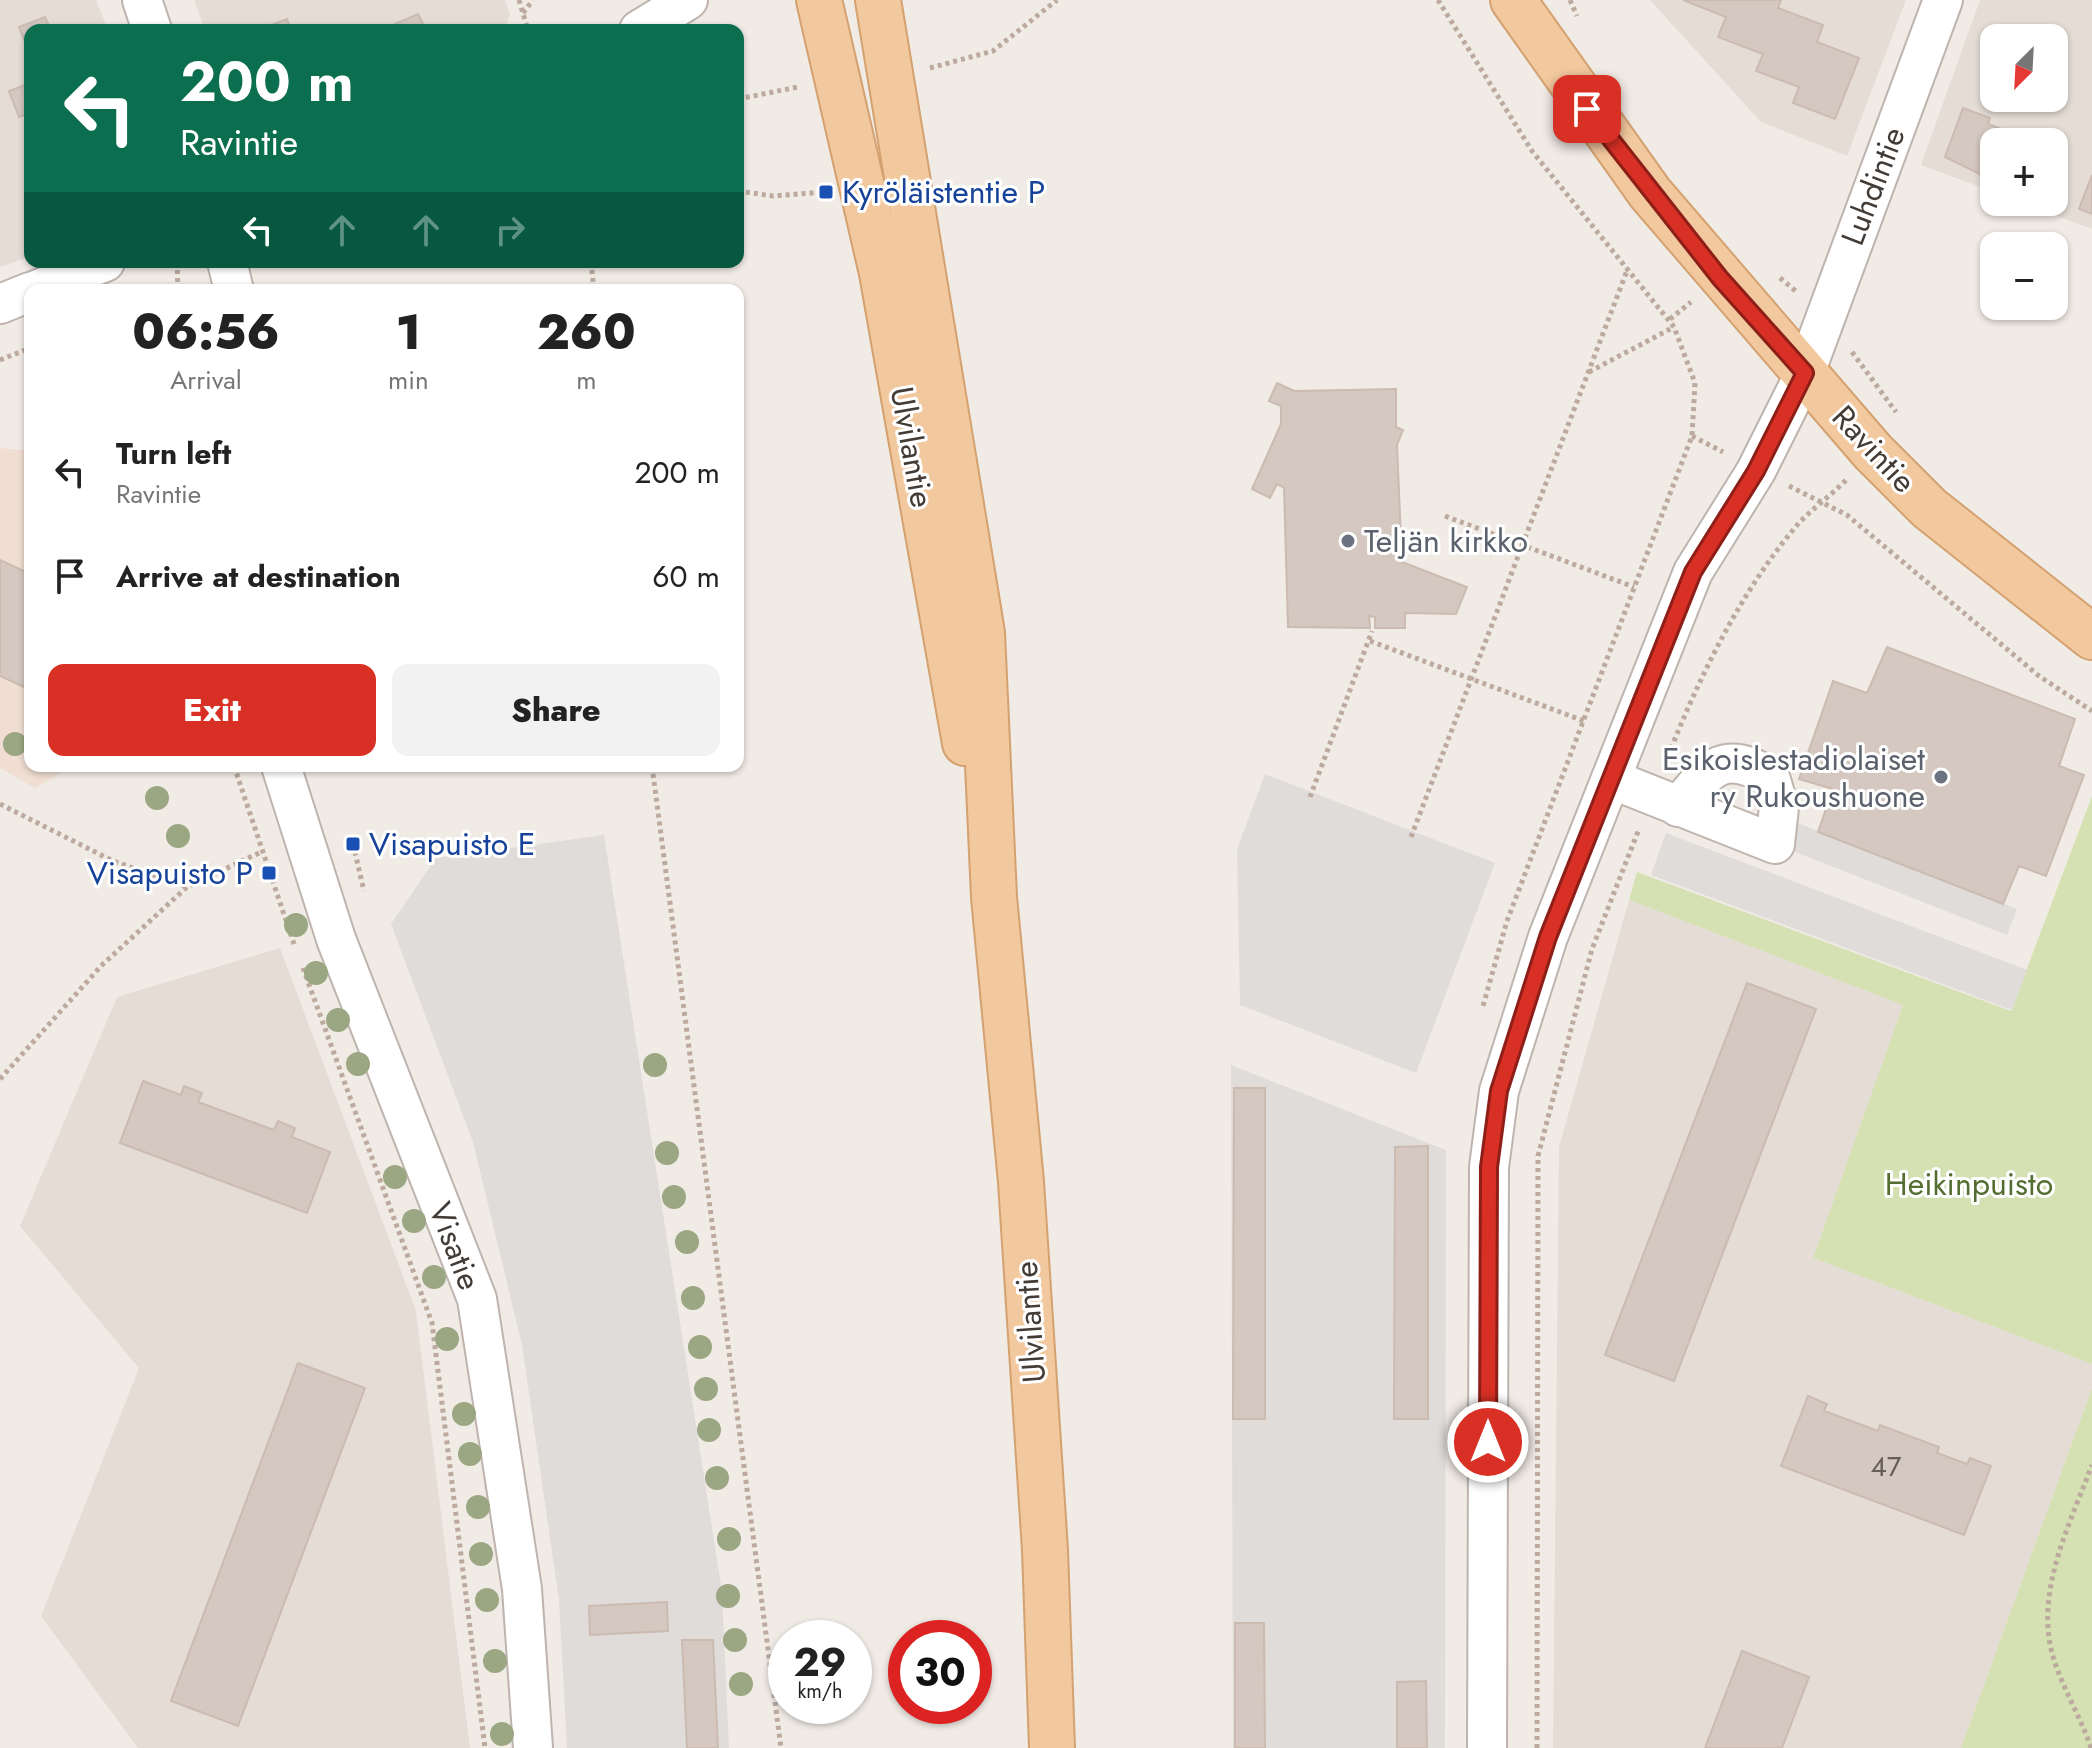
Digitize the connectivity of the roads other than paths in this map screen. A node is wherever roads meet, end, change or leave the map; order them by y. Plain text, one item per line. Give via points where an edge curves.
1 (142, 0) edge
2 (688, 0) edge
3 (819, 0) edge
4 (878, 0) edge
5 (1513, 0) edge
6 (1943, 0) edge
7 (150, 24) edge
8 (649, 24) edge
9 (90, 268) edge
10 (51, 284) edge
11 (24, 294) edge
12 (0, 304) edge
13 (1805, 373) junction
14 (2092, 637) edge
15 (283, 772) edge
16 (1611, 779) junction
17 (1665, 801) road end
18 (994, 897) junction
19 (533, 1748) edge
20 (1052, 1748) edge
21 (1487, 1748) edge

1 - 7 street
2 - 8 street
3 - 18 main road, Ulvilantie via 882,273
4 - 18 main road, Ulvilantie via 982,633
5 - 13 main road, Ravintie via 1650,193
6 - 13 street, Luhdintie
9 - 10 street
11 - 12 street
13 - 14 main road, Ravintie via 1873,452 1940,517
13 - 16 street, Luhdintie via 1756,471 1693,572
15 - 19 street, Visatie via 336,939 477,1299 522,1589
16 - 17 street
16 - 21 street, Luhdintie via 1548,937 1499,1091 1489,1167
18 - 20 main road, Ulvilantie via 1021,1182

